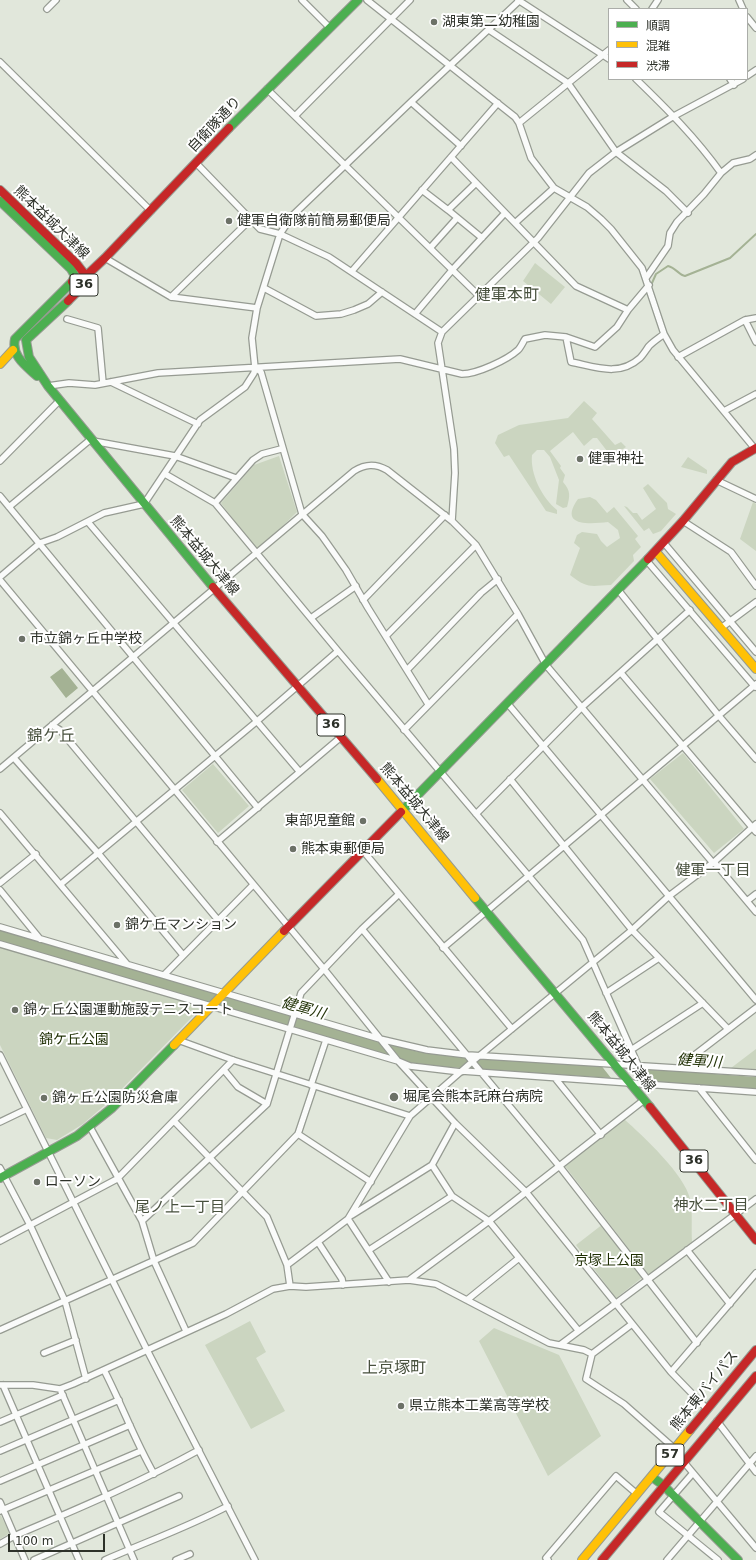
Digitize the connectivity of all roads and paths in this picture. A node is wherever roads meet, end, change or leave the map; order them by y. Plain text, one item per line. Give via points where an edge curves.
1 (56, 0) edge
2 (302, 0) edge
3 (358, 0) edge
4 (367, 0) edge
5 (410, 0) edge
6 (519, 0) edge
7 (627, 0) edge
8 (635, 8) edge
9 (47, 9) dead end
10 (748, 18) edge
11 (391, 19) junction
12 (330, 28) junction
13 (756, 28) edge
14 (488, 30) junction
15 (608, 51) edge
16 (603, 55) junction
17 (608, 58) edge
18 (0, 62) edge
19 (450, 65) junction
20 (637, 80) edge
21 (731, 80) edge
22 (742, 80) edge
23 (568, 83) junction
24 (734, 85) junction
25 (267, 89) junction
26 (411, 102) junction
27 (498, 103) junction
28 (295, 116) junction
29 (674, 116) junction
30 (519, 123) junction
31 (461, 146) junction
32 (616, 152) junction
33 (756, 155) edge
34 (451, 157) junction
35 (197, 164) junction
36 (345, 165) junction
37 (721, 173) junction
38 (476, 182) junction
39 (554, 188) junction
40 (0, 190) edge
41 (422, 190) junction
42 (570, 197) junction
43 (0, 201) edge
44 (448, 210) junction
45 (151, 211) junction
46 (688, 212) junction
47 (505, 213) junction
48 (399, 216) junction
49 (457, 218) junction
50 (250, 220) junction
51 (515, 223) junction
52 (280, 234) junction
53 (482, 238) junction
54 (534, 242) junction
55 (431, 247) junction
56 (105, 258) junction
57 (453, 269) junction
58 (352, 271) junction
59 (86, 276) junction
60 (646, 278) junction
61 (72, 282) junction
62 (648, 285) junction
63 (264, 288) junction
64 (382, 292) junction
65 (479, 296) junction
66 (171, 297) junction
67 (257, 308) junction
68 (628, 310) junction
69 (415, 314) junction
70 (756, 318) edge
71 (67, 319) dead end
72 (745, 320) junction
73 (442, 332) junction
74 (664, 334) junction
75 (566, 337) junction
76 (26, 340) junction
77 (756, 342) edge
78 (13, 350) junction
79 (678, 357) junction
80 (0, 364) edge
81 (255, 368) junction
82 (442, 370) junction
83 (111, 382) junction
84 (103, 383) junction
85 (48, 386) junction
86 (756, 394) edge
87 (60, 400) junction
88 (724, 411) junction
89 (198, 424) junction
90 (92, 440) junction
91 (281, 448) junction
92 (755, 449) edge
93 (175, 456) junction
94 (0, 461) edge
95 (165, 474) junction
96 (236, 478) junction
97 (716, 480) junction
98 (0, 496) edge
99 (756, 499) edge
100 (216, 503) junction
101 (144, 504) junction
102 (9, 507) junction
103 (302, 514) junction
104 (445, 516) junction
105 (452, 521) junction
106 (683, 521) junction
107 (88, 522) junction
108 (40, 543) junction
109 (664, 543) junction
110 (476, 545) junction
111 (256, 552) junction
112 (656, 552) junction
113 (648, 561) junction
114 (0, 578) edge
115 (498, 579) junction
116 (356, 586) junction
117 (756, 586) edge
118 (214, 588) junction
119 (619, 591) junction
120 (363, 600) junction
121 (756, 602) edge
122 (690, 610) junction
123 (518, 614) junction
124 (311, 618) junction
125 (730, 622) junction
126 (174, 623) junction
127 (721, 628) junction
128 (386, 636) junction
129 (658, 638) junction
130 (338, 651) junction
131 (756, 652) edge
132 (133, 657) junction
133 (546, 665) junction
134 (756, 669) edge
135 (406, 670) junction
136 (621, 673) junction
137 (297, 685) junction
138 (755, 686) edge
139 (94, 691) junction
140 (428, 704) junction
141 (508, 704) junction
142 (582, 707) junction
143 (719, 716) junction
144 (256, 722) junction
145 (52, 726) junction
146 (404, 730) junction
147 (341, 736) junction
148 (683, 745) junction
149 (543, 746) junction
150 (215, 756) junction
151 (14, 758) junction
152 (756, 759) edge
153 (0, 769) edge
154 (299, 771) junction
155 (440, 771) junction
156 (510, 779) junction
157 (643, 779) junction
158 (175, 790) junction
159 (258, 808) junction
160 (403, 809) junction
161 (0, 813) edge
162 (476, 814) junction
163 (600, 815) junction
164 (136, 823) junction
165 (755, 828) edge
166 (218, 842) junction
167 (563, 846) junction
168 (364, 852) junction
169 (98, 853) junction
170 (36, 854) junction
171 (713, 862) junction
172 (528, 876) junction
173 (0, 884) edge
174 (61, 884) junction
175 (253, 885) junction
176 (0, 890) edge
177 (399, 894) junction
178 (756, 894) edge
179 (669, 896) junction
180 (747, 901) junction
181 (486, 911) junction
182 (756, 912) edge
183 (218, 920) junction
184 (0, 927) edge
185 (288, 927) junction
186 (362, 929) junction
187 (632, 930) junction
188 (41, 939) junction
189 (0, 944) edge
190 (443, 948) junction
191 (183, 955) junction
192 (659, 958) junction
193 (592, 962) junction
194 (127, 964) junction
195 (324, 969) junction
196 (164, 975) junction
197 (224, 993) junction
198 (555, 993) junction
199 (606, 993) junction
200 (756, 1000) edge
201 (703, 1004) junction
202 (212, 1006) junction
203 (756, 1008) edge
204 (294, 1014) junction
205 (290, 1029) junction
206 (512, 1029) junction
207 (728, 1029) junction
208 (380, 1038) junction
209 (178, 1040) junction
210 (326, 1040) junction
211 (632, 1050) junction
212 (481, 1054) junction
213 (0, 1055) edge
214 (468, 1055) junction
215 (233, 1060) junction
216 (398, 1061) junction
217 (473, 1061) junction
218 (614, 1063) junction
219 (638, 1065) junction
220 (678, 1067) junction
221 (224, 1070) junction
222 (462, 1072) junction
223 (483, 1073) junction
224 (756, 1073) edge
225 (277, 1074) junction
226 (555, 1078) junction
227 (630, 1083) junction
228 (313, 1086) junction
229 (699, 1088) junction
230 (756, 1092) edge
231 (431, 1098) junction
232 (644, 1100) junction
233 (267, 1104) junction
234 (27, 1109) junction
235 (410, 1116) junction
236 (174, 1121) junction
237 (0, 1122) edge
238 (455, 1123) junction
239 (90, 1127) junction
240 (298, 1134) junction
241 (601, 1135) junction
242 (48, 1152) junction
243 (210, 1157) junction
244 (756, 1160) edge
245 (432, 1165) junction
246 (560, 1167) junction
247 (1, 1174) edge
248 (117, 1178) junction
249 (371, 1182) junction
250 (243, 1191) junction
251 (526, 1192) junction
252 (452, 1196) junction
253 (756, 1199) edge
254 (74, 1202) junction
255 (736, 1214) junction
256 (350, 1217) junction
257 (142, 1221) junction
258 (489, 1221) junction
259 (30, 1225) junction
260 (756, 1239) edge
261 (0, 1241) edge
262 (318, 1242) junction
263 (369, 1250) junction
264 (687, 1250) junction
265 (519, 1258) junction
266 (154, 1261) junction
267 (286, 1265) junction
268 (756, 1273) edge
269 (113, 1279) junction
270 (648, 1279) junction
271 (409, 1280) junction
272 (389, 1282) junction
273 (343, 1285) junction
274 (290, 1286) junction
275 (467, 1300) junction
276 (65, 1301) junction
277 (616, 1304) junction
278 (730, 1304) junction
279 (632, 1324) junction
280 (0, 1330) edge
281 (578, 1330) junction
282 (186, 1331) junction
283 (76, 1340) junction
284 (698, 1343) junction
285 (560, 1345) junction
286 (147, 1350) junction
287 (756, 1350) edge
288 (44, 1353) dead end
289 (592, 1354) junction
290 (104, 1370) junction
291 (671, 1372) junction
292 (756, 1376) edge
293 (86, 1379) junction
294 (2, 1388) edge
295 (60, 1389) junction
296 (63, 1395) junction
297 (119, 1400) junction
298 (707, 1409) junction
299 (16, 1415) junction
300 (74, 1420) junction
301 (717, 1421) junction
302 (0, 1422) edge
303 (130, 1426) junction
304 (27, 1440) junction
305 (85, 1445) junction
306 (675, 1449) junction
307 (199, 1450) junction
308 (0, 1451) edge
309 (141, 1451) junction
310 (756, 1456) edge
311 (683, 1461) junction
312 (749, 1464) junction
313 (38, 1466) junction
314 (96, 1470) junction
315 (756, 1472) edge
316 (693, 1473) junction
317 (154, 1474) junction
318 (652, 1477) junction
319 (0, 1481) edge
320 (663, 1485) junction
321 (49, 1491) junction
322 (638, 1494) junction
323 (673, 1495) junction
324 (178, 1496) dead end
325 (108, 1497) junction
326 (0, 1502) edge
327 (716, 1502) junction
328 (228, 1506) junction
329 (2, 1510) edge
330 (60, 1516) junction
331 (699, 1521) junction
332 (118, 1523) junction
333 (14, 1536) junction
334 (687, 1536) junction
335 (72, 1543) junction
336 (0, 1544) edge
337 (756, 1548) edge
338 (129, 1549) junction
339 (190, 1554) dead end
340 (545, 1559) edge
341 (25, 1560) edge
342 (34, 1560) edge
343 (79, 1560) edge
344 (105, 1560) edge
345 (134, 1560) edge
346 (176, 1560) edge
347 (255, 1560) edge
348 (582, 1560) edge
349 (602, 1560) edge
350 (667, 1560) edge
351 (718, 1560) edge
352 (738, 1560) edge

1 - 9 street
2 - 12 street
3 - 12 main road, 自衛隊通り
4 - 11 street
5 - 11 street
6 - 14 street
6 - 16 street
7 - 8 street
10 - 13 street
11 - 19 street
11 - 28 street
12 - 25 main road, 自衛隊通り
14 - 19 street
14 - 23 street
15 - 16 street
16 - 17 street
16 - 23 street
18 - 45 street
19 - 26 street
19 - 27 street
20 - 29 street
21 - 24 street
22 - 24 street
23 - 30 street
23 - 32 street
24 - 29 street
25 - 28 street
25 - 35 main road, 自衛隊通り
26 - 31 street
26 - 36 street
27 - 30 street
27 - 31 street
28 - 36 street
29 - 32 street
29 - 37 street
30 - 39 street via 531,158
31 - 34 street
32 - 42 street via 589,173
32 - 46 street via 666,191
33 - 37 street via 734,163
34 - 38 street
34 - 41 street
35 - 45 main road, 自衛隊通り
35 - 50 street
36 - 48 street
36 - 52 street via 305,202
37 - 46 street
38 - 44 street
38 - 47 street
39 - 42 street
39 - 51 street
40 - 59 main road, 熊本益城大津線 / 36 via 76,263
41 - 44 street
41 - 48 street
42 - 54 street
42 - 60 street via 611,229 642,268
43 - 61 main road, 熊本益城大津線 / 36 via 71,269 75,276
44 - 49 street
45 - 56 main road, 自衛隊通り
46 - 60 street via 670,233 668,246
47 - 51 street
47 - 53 street
48 - 55 street
48 - 58 street
49 - 53 street
49 - 55 street
50 - 52 street via 260,229
50 - 66 street
51 - 54 street
52 - 58 street
52 - 63 street
53 - 57 street
54 - 65 street
54 - 68 street via 576,286
55 - 57 street
56 - 59 main road, 自衛隊通り
56 - 66 street
57 - 65 street
57 - 69 street
58 - 64 street
59 - 61 main road
59 - 76 main road, 熊本益城大津線 / 36 via 85,284 80,290
60 - 62 street
61 - 78 main road, 36 via 15,339
62 - 68 street
62 - 74 street
63 - 64 street via 316,316 354,310 368,304
63 - 67 street
64 - 69 street
65 - 73 street
66 - 67 street
67 - 81 street via 252,338
68 - 75 street via 617,327 595,346
69 - 73 street
70 - 72 street
71 - 84 street via 98,328
72 - 77 street
72 - 79 street
73 - 82 street via 438,342
74 - 75 street via 650,345 640,358 620,370 571,362
74 - 79 street
75 - 82 street via 546,335 525,339 518,350 471,374
76 - 78 main road
76 - 85 main road, 熊本益城大津線 / 36 via 29,357
78 - 80 main road
78 - 85 main road, 熊本益城大津線 / 36
79 - 88 street
81 - 82 street via 400,359
81 - 83 street via 158,373
81 - 89 street via 245,387
81 - 91 street via 261,372
82 - 105 street via 454,450
83 - 84 street
83 - 89 street
84 - 85 street
85 - 87 main road, 熊本益城大津線 / 36
86 - 88 street
87 - 90 main road, 熊本益城大津線 / 36
87 - 94 street
88 - 92 street
89 - 93 street
90 - 93 street
90 - 101 main road, 熊本益城大津線 / 36
90 - 102 street
91 - 96 street via 253,460
91 - 103 street
92 - 97 main road via 732,462
93 - 95 street
93 - 96 street
95 - 100 street
95 - 101 street
96 - 100 street
97 - 99 street
97 - 106 main road
98 - 102 street
100 - 111 street
101 - 107 street via 104,513
101 - 118 main road, 熊本益城大津線 / 36
102 - 108 street
103 - 104 street via 354,471 366,465 373,465 387,470
103 - 111 street
103 - 116 street via 334,551
104 - 105 street
104 - 120 street
105 - 110 street
106 - 109 main road
106 - 117 street via 731,552
107 - 108 street
107 - 126 street
108 - 114 street
108 - 132 street
109 - 112 main road
109 - 125 street
110 - 115 street
110 - 128 street
111 - 118 street
111 - 124 street
112 - 113 main road
112 - 127 main road
113 - 119 main road
113 - 122 street
114 - 139 street
115 - 123 street
115 - 135 street via 481,593
116 - 120 street
116 - 124 street
118 - 126 street
118 - 137 main road, 熊本益城大津線 / 36
119 - 129 street
119 - 133 main road
120 - 128 street
121 - 125 street
122 - 129 street
122 - 138 street
123 - 133 street
123 - 140 street
124 - 130 street
125 - 127 street
125 - 131 street
126 - 132 street
126 - 144 street
127 - 134 main road
128 - 135 street
129 - 136 street
129 - 143 street
130 - 137 street
130 - 146 street
132 - 139 street
132 - 150 street
133 - 141 main road
133 - 142 street
135 - 140 street
136 - 142 street
136 - 148 street
137 - 144 street
137 - 147 main road, 熊本益城大津線 / 36
138 - 143 street
139 - 145 street
139 - 158 street
140 - 146 street
141 - 149 street
141 - 155 main road
142 - 149 street
142 - 157 street
143 - 148 street
143 - 152 street
144 - 150 street
144 - 154 street
145 - 151 street
145 - 164 street via 60,730
146 - 155 street
147 - 154 street
147 - 160 main road, 熊本益城大津線 / 36
148 - 157 street
148 - 165 street
149 - 156 street
149 - 163 street
150 - 158 street
150 - 159 street
151 - 153 street
151 - 169 street
154 - 159 street
155 - 160 main road
155 - 162 street
156 - 162 street
156 - 167 street
157 - 163 street
157 - 171 street
158 - 164 street
158 - 166 street
159 - 166 street
160 - 168 main road
160 - 181 main road, 熊本益城大津線 / 36
161 - 170 street
162 - 172 street
163 - 167 street
163 - 179 street
164 - 169 street
164 - 183 street
165 - 171 street
166 - 175 street
167 - 172 street
167 - 187 street
168 - 177 street
168 - 185 main road
169 - 174 street
169 - 191 street
170 - 173 street
170 - 174 street
171 - 179 street
171 - 180 street
172 - 181 street
172 - 193 street via 582,940
174 - 194 street
175 - 183 street
175 - 185 street
176 - 188 street
177 - 186 street
177 - 190 street
178 - 180 street
179 - 187 street
179 - 200 street
180 - 182 street
181 - 190 street
181 - 198 main road, 熊本益城大津線 / 36
183 - 191 street
184 - 188 street
185 - 195 street
185 - 197 main road
186 - 195 street
186 - 214 street
187 - 192 street
187 - 193 street
188 - 194 street
189 - 202 street
190 - 206 street
191 - 196 street
192 - 199 street
192 - 201 street
193 - 198 street
193 - 199 street
194 - 196 street
195 - 204 street via 301,993
195 - 208 street
196 - 197 street
197 - 202 main road
197 - 204 street
198 - 206 street
198 - 218 main road, 熊本益城大津線 / 36
199 - 211 street
201 - 207 street
201 - 211 street
202 - 205 street
202 - 209 main road
203 - 207 street
204 - 205 street
204 - 208 street
205 - 210 street
205 - 225 street
206 - 212 street
207 - 220 street
208 - 214 street via 427,1050
208 - 216 street
209 - 215 street
209 - 239 main road
210 - 216 street
210 - 228 street
211 - 219 street
212 - 214 street
212 - 217 street
212 - 218 street
213 - 234 street
214 - 217 street
215 - 221 street
215 - 225 street
216 - 222 street via 410,1066
216 - 231 street
217 - 222 street
217 - 223 street
218 - 219 street
218 - 227 main road, 熊本益城大津線 / 36
219 - 220 street
220 - 224 street
221 - 233 street via 238,1087
221 - 236 street
222 - 223 street
222 - 231 street
223 - 226 street
223 - 246 street
225 - 228 street
225 - 233 street
226 - 227 street
226 - 241 street
227 - 229 street
227 - 232 main road, 熊本益城大津線 / 36
228 - 235 street
228 - 240 street
229 - 230 street
229 - 244 street
231 - 235 street
231 - 238 street
232 - 241 street
232 - 255 main road, 熊本益城大津線 / 36
233 - 243 street
234 - 237 street
234 - 242 street
235 - 249 street
236 - 243 street
236 - 248 street
238 - 245 street
238 - 251 street
239 - 242 main road
239 - 248 street
240 - 249 street
240 - 250 street
241 - 246 street
242 - 247 main road
242 - 254 street
243 - 250 street
243 - 257 street
245 - 252 street
245 - 256 street
246 - 251 street
246 - 270 street
247 - 259 street
248 - 254 street
248 - 257 street
249 - 256 street
250 - 266 street via 193,1243
250 - 267 street via 267,1217
251 - 258 street
251 - 277 street
252 - 258 street
252 - 263 street
253 - 255 street
254 - 259 street
254 - 269 street
255 - 260 main road, 熊本益城大津線 / 36
255 - 264 street
256 - 262 street
256 - 263 street
257 - 266 street
258 - 265 street
258 - 271 street
259 - 261 street
259 - 276 street
262 - 267 street
262 - 273 street via 342,1279
263 - 272 street
264 - 270 street
264 - 278 street
265 - 275 street
265 - 281 street
266 - 269 street
266 - 282 street
267 - 274 street
268 - 278 street
269 - 276 street
269 - 286 street
270 - 277 street
270 - 284 street
271 - 272 street
271 - 275 street via 436,1284
272 - 273 street
273 - 274 street via 306,1288
274 - 282 street via 273,1289 245,1305
275 - 285 street via 549,1343
276 - 280 street
276 - 283 street
277 - 279 street
277 - 281 street
278 - 284 street
279 - 289 street
279 - 291 street
281 - 285 street
282 - 286 street
283 - 288 street
283 - 293 street
284 - 291 street
285 - 289 street
286 - 290 street
286 - 307 street
287 - 298 main road, 熊本東バイパス / 57
289 - 306 street via 586,1379 624,1404
290 - 293 street
290 - 297 street
291 - 298 street
292 - 301 main road, 熊本東バイパス / 57
293 - 295 street
294 - 295 street via 33,1385
294 - 299 street
295 - 296 street
296 - 299 street
296 - 300 street
297 - 300 street
297 - 303 street
298 - 306 main road, 熊本東バイパス / 57
299 - 302 street
299 - 304 street
300 - 304 street
300 - 305 street
301 - 311 main road, 熊本東バイパス / 57
301 - 312 street
303 - 305 street
303 - 309 street
304 - 308 street
304 - 313 street
305 - 313 street
305 - 314 street
306 - 318 main road, 熊本東バイパス / 57
307 - 317 street
307 - 328 street
309 - 314 street
309 - 317 street
310 - 312 street
311 - 316 street
311 - 320 main road, 熊本東バイパス / 57
312 - 315 street
312 - 327 street
313 - 319 street
313 - 321 street
314 - 321 street
314 - 325 street
316 - 323 street
316 - 327 street
317 - 325 street
318 - 320 main road
318 - 322 main road, 熊本東バイパス / 57
320 - 323 main road
320 - 349 main road, 熊本東バイパス / 57
321 - 329 street
321 - 330 street
322 - 340 street via 616,1476
322 - 348 main road, 熊本東バイパス / 57
323 - 331 main road
323 - 334 street via 659,1512
324 - 332 street
325 - 330 street
325 - 332 street
326 - 329 street
327 - 331 street
327 - 337 street
328 - 338 street
328 - 347 street
329 - 333 street
330 - 333 street
330 - 335 street
331 - 334 street
331 - 352 main road
332 - 335 street
332 - 338 street
333 - 336 street
333 - 341 street
334 - 350 street
334 - 351 street
335 - 342 street
335 - 343 street
338 - 344 street
338 - 345 street
339 - 346 street

